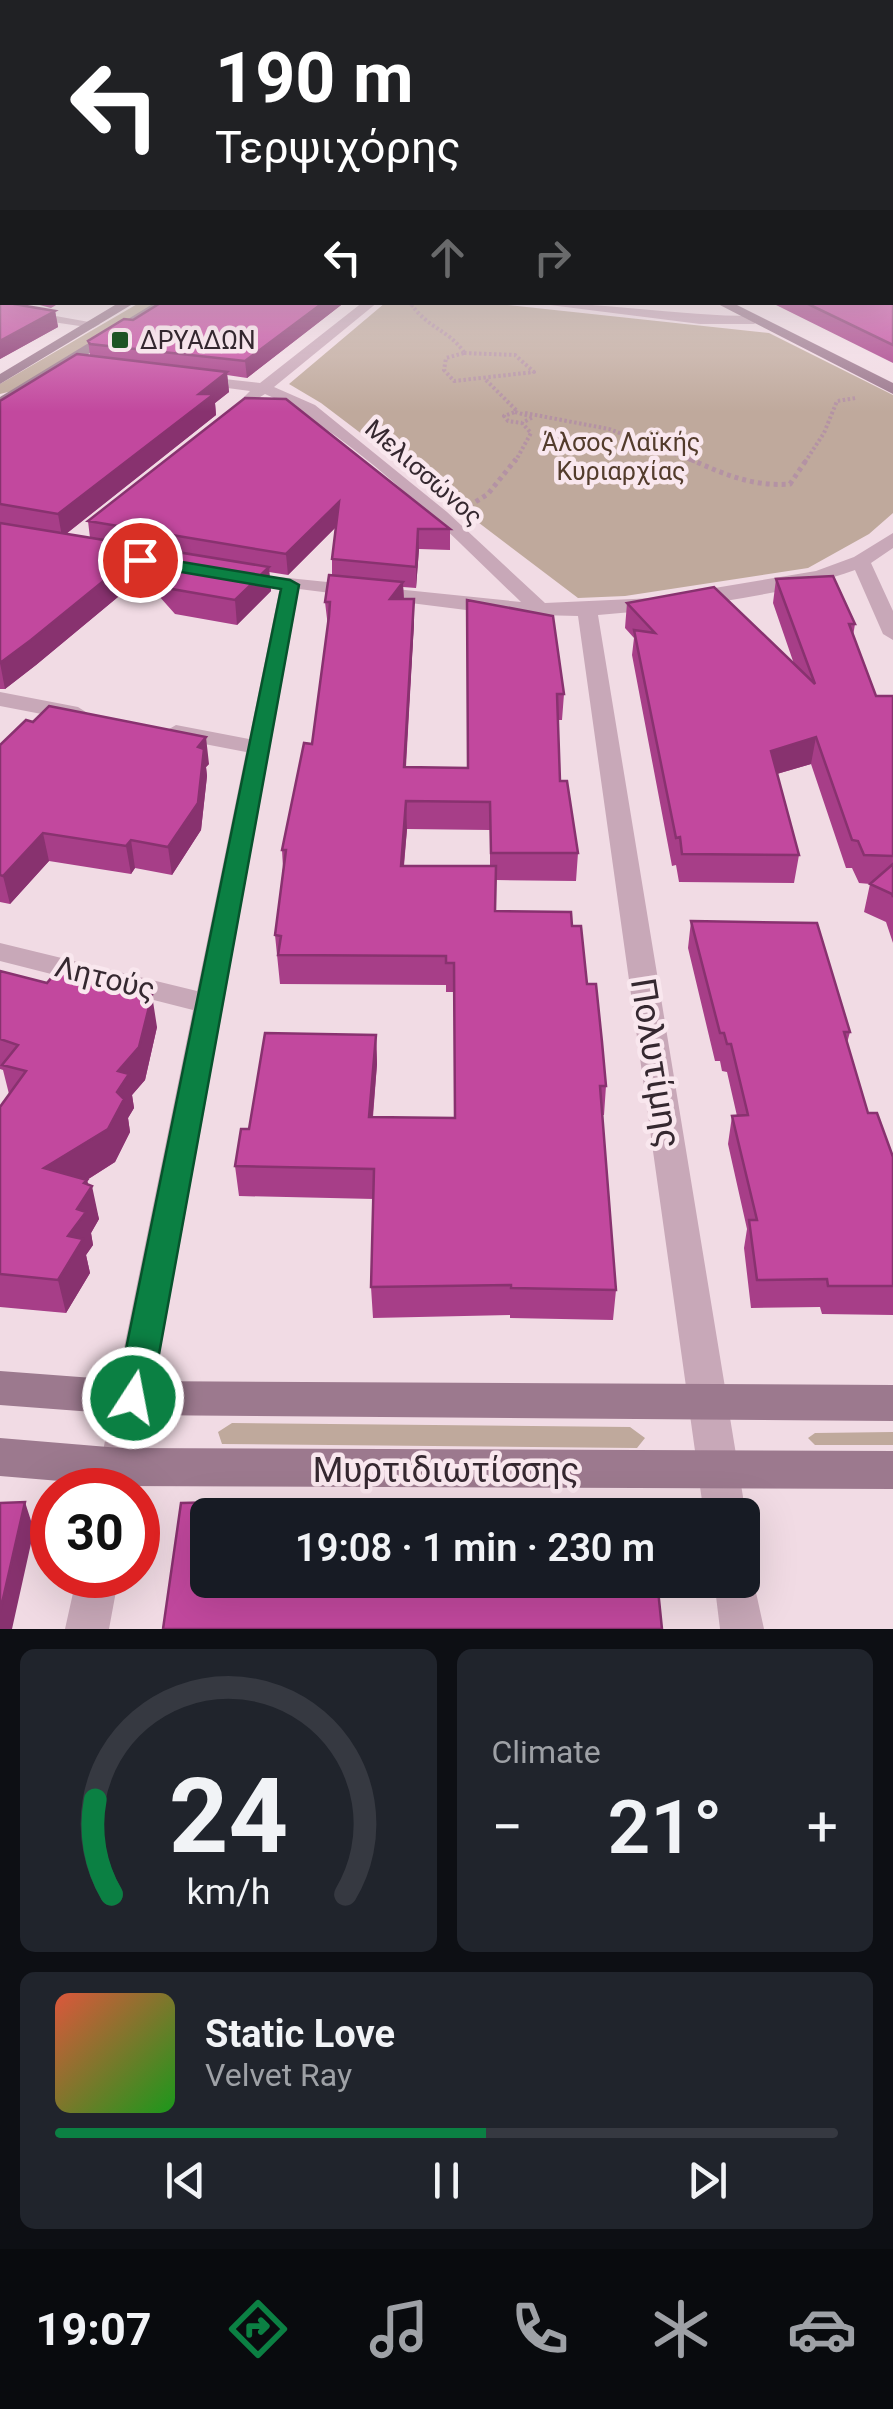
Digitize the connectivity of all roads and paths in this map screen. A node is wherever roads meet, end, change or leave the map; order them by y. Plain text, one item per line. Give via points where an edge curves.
1 (9, 305) edge
2 (125, 305) edge
3 (161, 305) edge
4 (368, 305) edge
5 (411, 305) edge
6 (560, 305) edge
7 (726, 305) edge
8 (748, 305) edge
9 (754, 320) junction
10 (93, 324) junction
11 (464, 353) junction
12 (68, 364) junction
13 (88, 366) edge
14 (893, 376) edge
15 (185, 378) edge
16 (485, 379) junction
17 (0, 380) edge
18 (263, 388) junction
19 (893, 388) edge
20 (864, 400) dead end
21 (0, 404) edge
22 (232, 413) edge
23 (522, 413) junction
24 (522, 423) junction
25 (441, 516) junction
26 (893, 538) edge
27 (861, 561) junction
28 (216, 573) edge
29 (290, 585) junction
30 (542, 610) junction
31 (587, 610) junction
32 (893, 634) edge
33 (0, 699) edge
34 (93, 716) edge
35 (148, 727) edge
36 (260, 748) junction
37 (0, 952) edge
38 (210, 1004) junction
39 (0, 1388) edge
40 (133, 1398) junction
41 (708, 1402) junction
42 (893, 1404) edge
43 (0, 1457) edge
44 (58, 1468) edge
45 (119, 1468) edge
46 (719, 1470) junction
47 (893, 1470) edge
48 (160, 1478) edge
49 (723, 1498) edge
50 (93, 1598) edge
51 (738, 1598) edge
52 (87, 1629) edge
53 (742, 1629) edge

1 - 10 street via 24,314
2 - 10 street
3 - 12 street
4 - 18 street
5 - 11 path
6 - 9 street
7 - 9 street
8 - 14 street
9 - 19 street
10 - 17 street
11 - 16 path via 446,358 444,370 452,380
11 - 16 path via 515,355 534,370
12 - 13 street
12 - 21 street
15 - 18 street, Μελισσώνος
16 - 23 path
18 - 22 street
18 - 25 street, Μελισσώνος via 310,408
20 - 23 path via 837,401 790,484 768,486 651,442
23 - 24 path via 533,420
23 - 24 path via 504,419
24 - 25 path via 531,434 509,470 478,504
25 - 30 street, Μελισσώνος
26 - 27 street
27 - 31 street via 745,590
27 - 32 street
28 - 29 street
29 - 30 street
29 - 36 street
30 - 31 street
31 - 41 street, Πολυτίμης
33 - 34 street
35 - 36 street
36 - 38 street
37 - 38 street, Λητούς
38 - 40 street
39 - 40 street
40 - 41 street
40 - 45 street
41 - 42 street
41 - 46 street, Πολυτίμης
43 - 44 street, Μυρτιδιωτίσσης
46 - 47 street, Μυρτιδιωτίσσης
46 - 48 street, Μυρτιδιωτίσσης
46 - 49 street, Πολυτίμης
50 - 52 street
51 - 53 street

